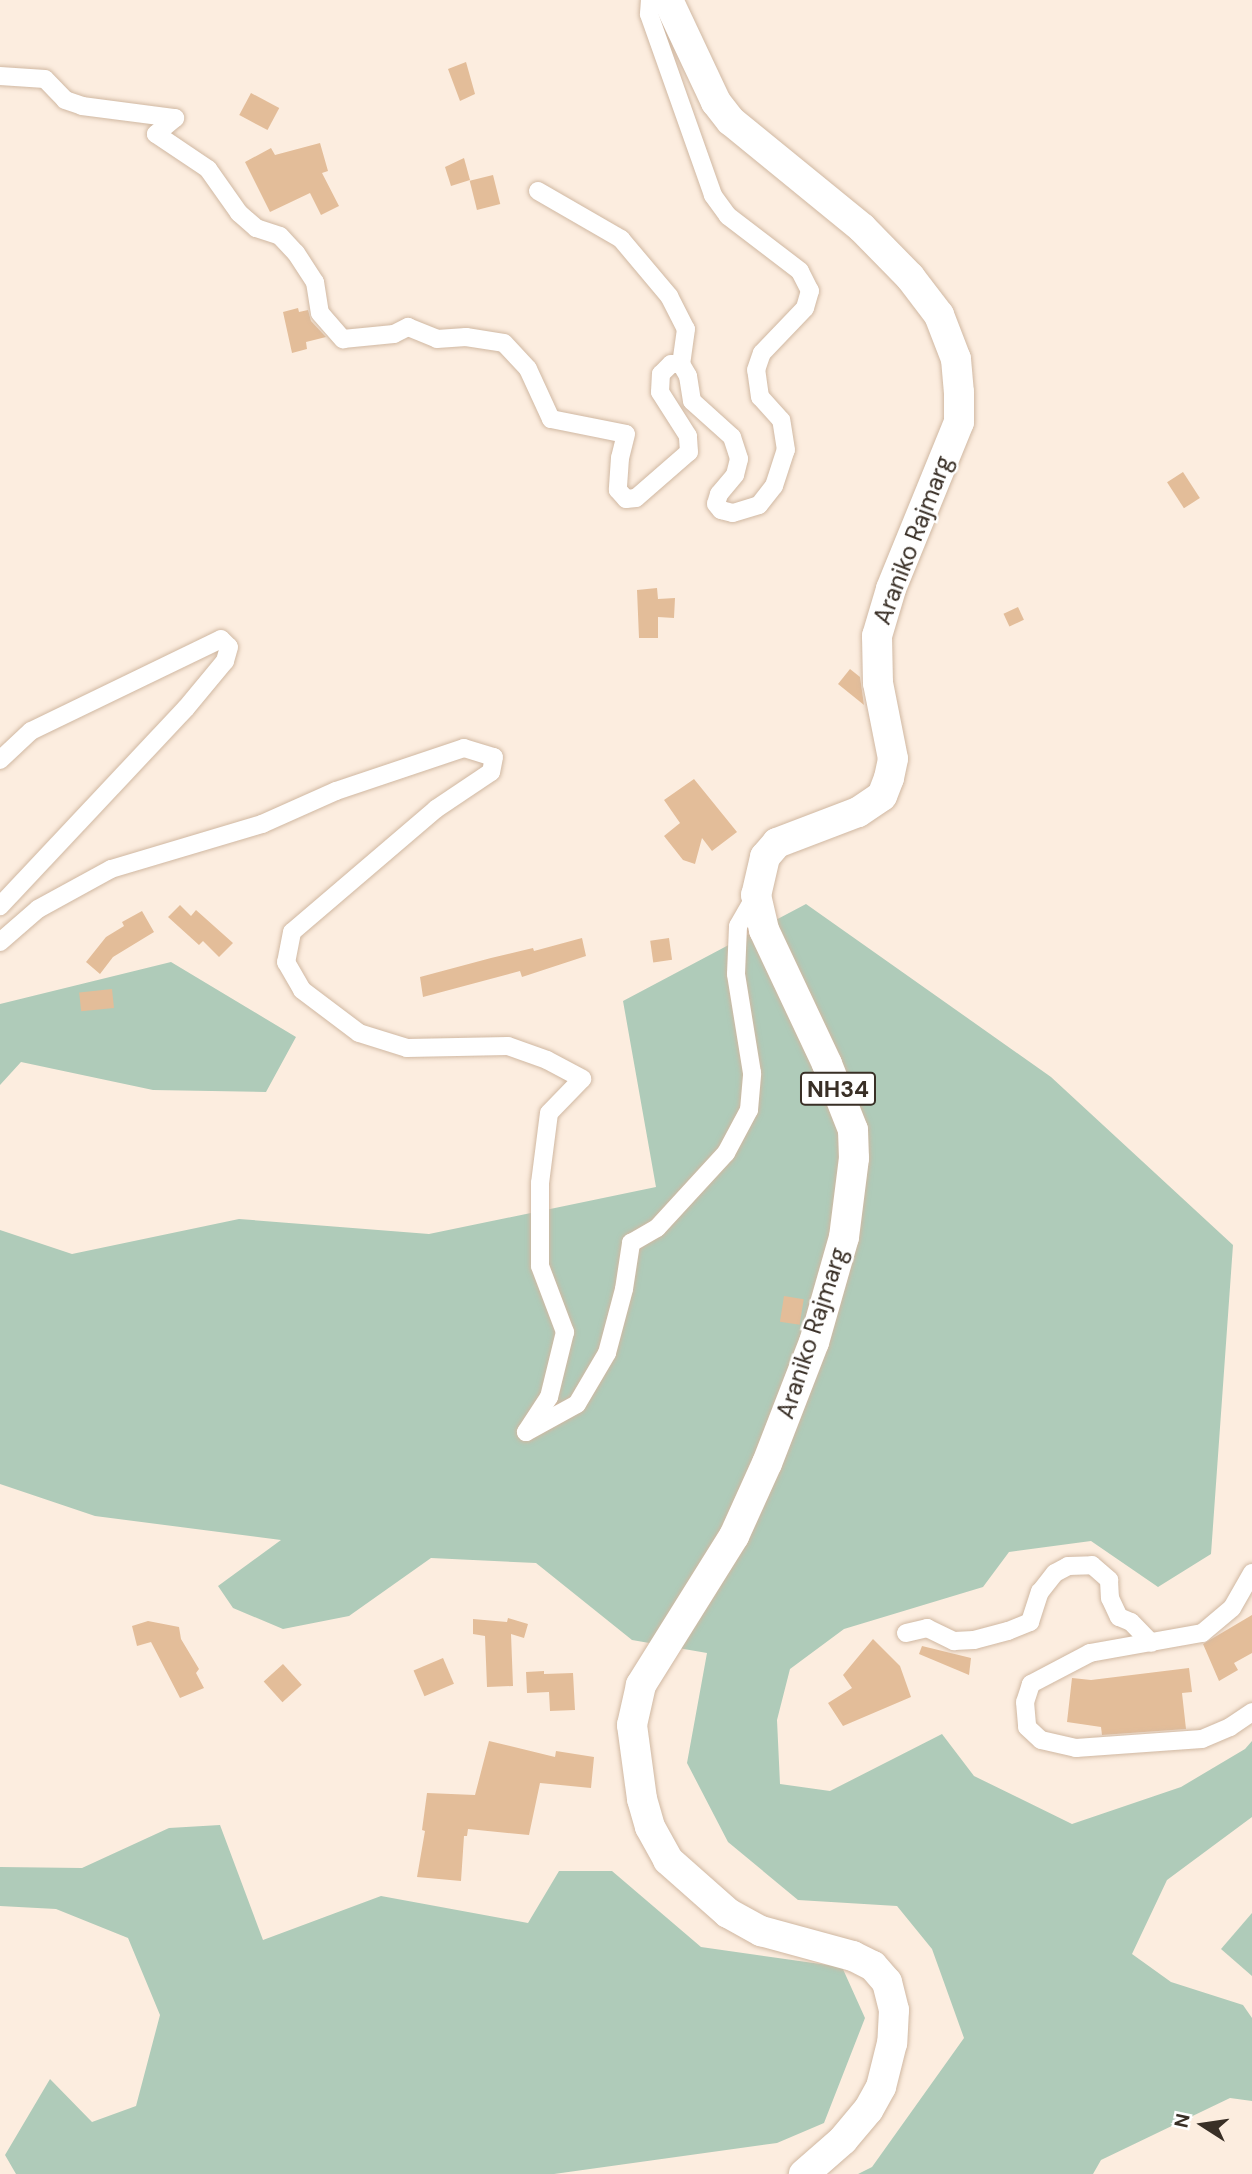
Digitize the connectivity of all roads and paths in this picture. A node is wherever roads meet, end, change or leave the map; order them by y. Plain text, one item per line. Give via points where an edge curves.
1 (650, 0) edge
2 (667, 0) edge
3 (0, 76) edge
4 (538, 191) dead end
5 (681, 364) junction
6 (0, 760) edge
7 (756, 895) junction
8 (0, 906) edge
9 (0, 942) edge
10 (1252, 1573) edge
11 (905, 1633) dead end
12 (1151, 1643) junction
13 (1252, 1712) edge
14 (804, 2174) edge

1 - 5 street via 649,14 713,195 728,216 800,271 810,291 805,308 762,353 756,370 760,397 781,420 786,450 774,486 758,505 733,513 716,504 739,459 732,436 692,401
2 - 7 highway, Araniko Rajmarg / NH34 via 716,102 731,121 880,245 939,315 956,359 959,422 891,589 877,636 878,683 893,759 889,778 882,796 858,811 777,843 765,858
3 - 5 street via 45,79 65,100 82,106 175,118 156,134 208,169 239,213 256,228 280,236 296,253 315,282 320,313 342,339 394,334 408,327 437,339 466,337 505,343 528,369 551,419 626,434 618,491 626,499 636,498 689,452 688,436 660,392 661,374 671,364
4 - 5 street via 621,239 669,296 686,329
6 - 8 street via 44,725 221,639 229,647 225,661 186,708
7 - 9 street via 738,926 736,974 752,1073 750,1110 726,1153 657,1228 631,1243 607,1353 585,1393 577,1404 526,1432 549,1397 565,1332 540,1266 540,1183 549,1113 582,1079 547,1059 508,1046 407,1048 359,1033 302,990 285,962 292,932 436,809 491,772 494,757 464,748 336,791 262,824 111,869 38,909
7 - 14 highway, Araniko Rajmarg / NH34 via 764,930 853,1130 844,1237 814,1342 768,1463 734,1536 642,1685 632,1725 642,1799 650,1827 668,1860 728,1913 761,1931 853,1956 873,1966 887,1982 894,2010 893,2032 881,2087 849,2133
10 - 12 street via 1232,1608 1202,1633
11 - 12 street via 927,1628 954,1641 1008,1631 1030,1622 1040,1592 1055,1573 1068,1566 1092,1565 1109,1580 1110,1598 1119,1617 1131,1622
12 - 13 street via 1090,1653 1031,1684 1025,1702 1027,1727 1041,1740 1076,1748 1202,1739

